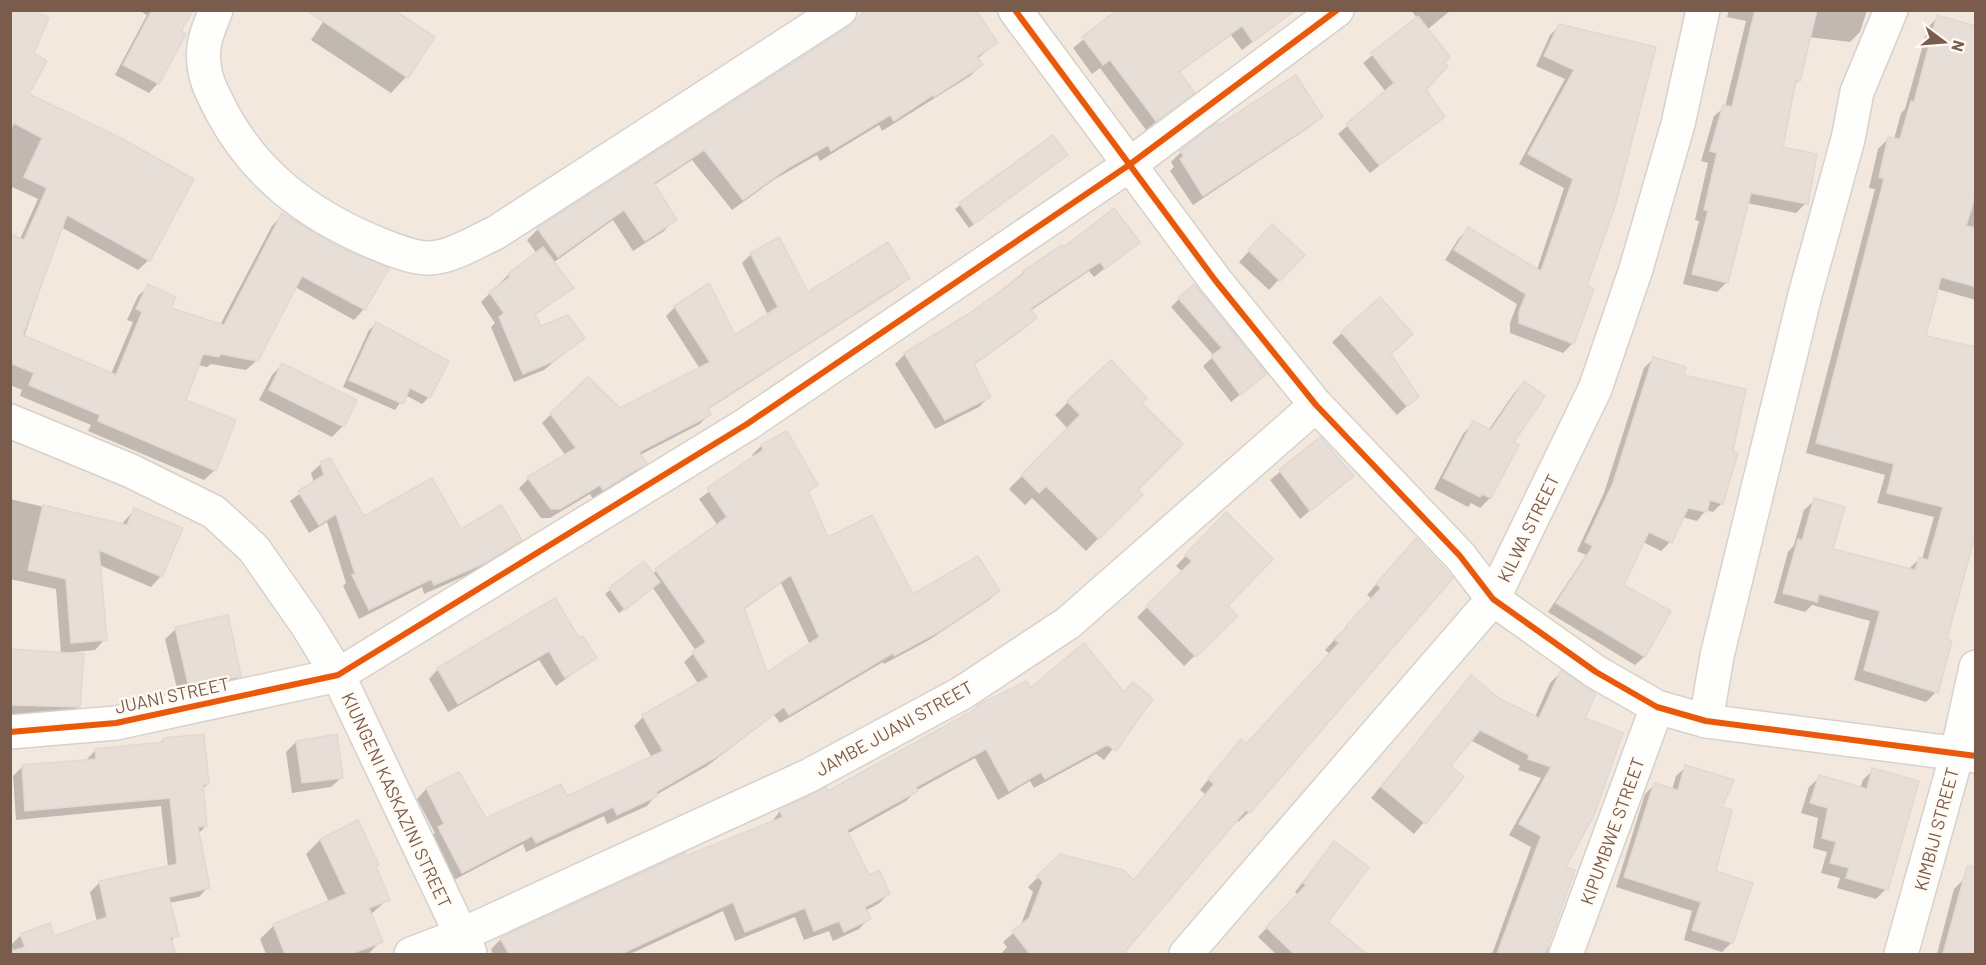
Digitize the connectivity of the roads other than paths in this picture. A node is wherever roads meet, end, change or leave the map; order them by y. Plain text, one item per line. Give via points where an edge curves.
1 (216, 10) edge
2 (840, 10) edge
3 (1015, 10) edge
4 (1337, 10) edge
5 (1703, 10) edge
6 (1891, 10) edge
7 (1129, 165) junction
8 (1316, 405) junction
9 (10, 421) edge
10 (1494, 599) junction
11 (1976, 668) edge
12 (338, 675) junction
13 (1657, 707) junction
14 (1706, 722) junction
15 (10, 732) edge
16 (1966, 755) edge
17 (466, 945) edge
18 (411, 954) edge
19 (1186, 954) edge
20 (1566, 954) edge
21 (1901, 954) edge

1 - 2 street via 205,38 204,63 211,92 237,140 267,176 298,202 344,229 386,247 427,258 495,233
3 - 7 street
4 - 7 street, JUANI STREET
5 - 10 street, KILWA STREET via 1653,214 1595,389
6 - 14 street via 1857,92 1717,656
7 - 8 street
7 - 12 street, JUANI STREET via 747,424
8 - 10 street via 1460,556
8 - 17 street, JAMBE JUANI STREET via 1068,623 962,693 808,776
9 - 12 street, KIUNGENI KASKAZINI STREET via 131,471 214,512 254,549
10 - 13 street via 1596,672
10 - 19 street, KILWA STREET
11 - 16 street, KIMBIJI STREET
12 - 15 street, JUANI STREET via 116,723
12 - 17 street, KIUNGENI KASKAZINI STREET
13 - 14 street
13 - 20 street, KIPUMBWE STREET
14 - 16 street
16 - 21 street, KIMBIJI STREET
17 - 18 street, JAMBE JUANI STREET

